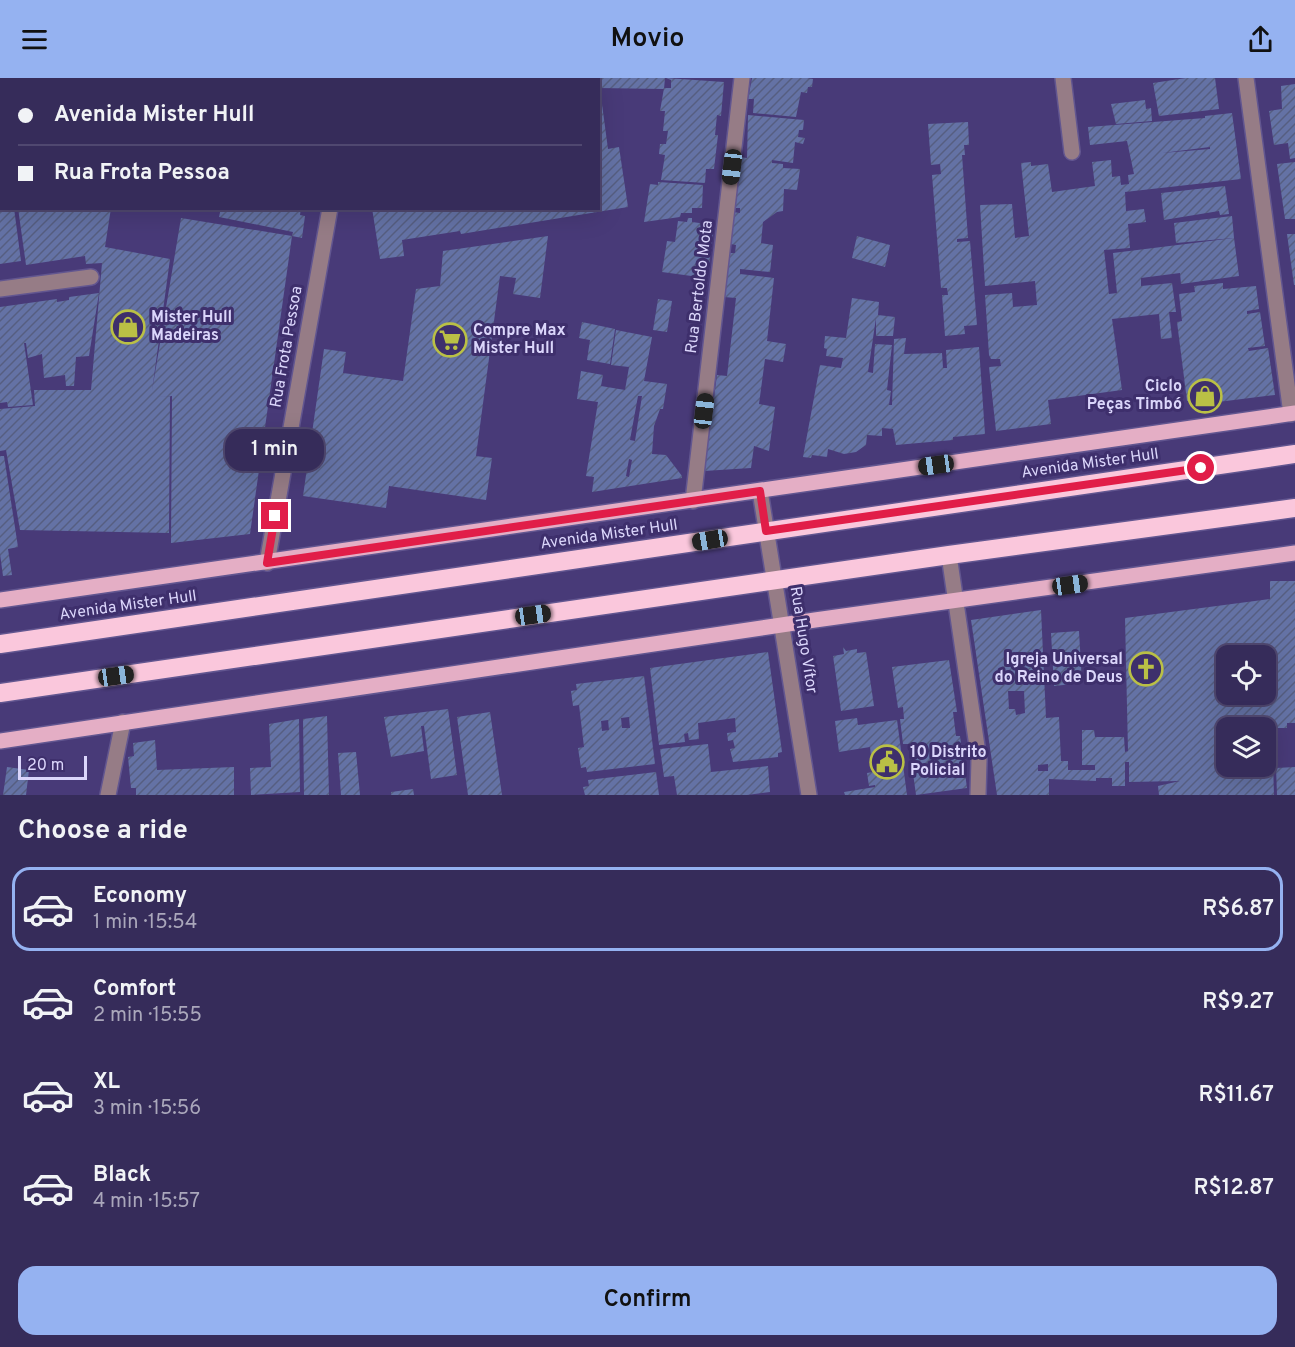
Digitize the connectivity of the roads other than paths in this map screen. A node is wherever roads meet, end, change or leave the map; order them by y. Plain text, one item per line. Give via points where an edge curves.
1 (742, 78) edge
2 (1063, 78) edge
3 (1246, 78) edge
4 (1072, 152) dead end
5 (330, 210) edge
6 (91, 277) dead end
7 (0, 289) edge
8 (1293, 413) edge
9 (1295, 454) edge
10 (760, 491) junction
11 (693, 501) junction
12 (1295, 508) edge
13 (766, 531) junction
14 (1295, 553) edge
15 (949, 555) junction
16 (267, 563) junction
17 (775, 580) junction
18 (0, 600) edge
19 (957, 601) junction
20 (783, 625) junction
21 (0, 644) edge
22 (0, 693) edge
23 (123, 722) junction
24 (0, 741) edge
25 (108, 795) edge
26 (809, 795) edge
27 (978, 795) edge

1 - 11 street, Rua Bertoldo Mota
2 - 4 street
3 - 8 street
5 - 16 street, Rua Frota Pessoa
6 - 7 street
8 - 10 main road, Avenida Mister Hull
9 - 13 highway, Avenida Mister Hull
10 - 11 main road, Avenida Mister Hull
10 - 13 street, Rua Hugo Vítor
11 - 16 main road, Avenida Mister Hull
12 - 15 highway
13 - 17 street, Rua Hugo Vítor
13 - 21 highway, Avenida Mister Hull
14 - 19 main road
15 - 17 highway
15 - 19 street
16 - 18 main road, Avenida Mister Hull
17 - 20 street, Rua Hugo Vítor
17 - 22 highway
19 - 20 main road
19 - 27 street via 979,760
20 - 23 main road
20 - 26 street, Rua Hugo Vítor
23 - 24 main road
23 - 25 street

